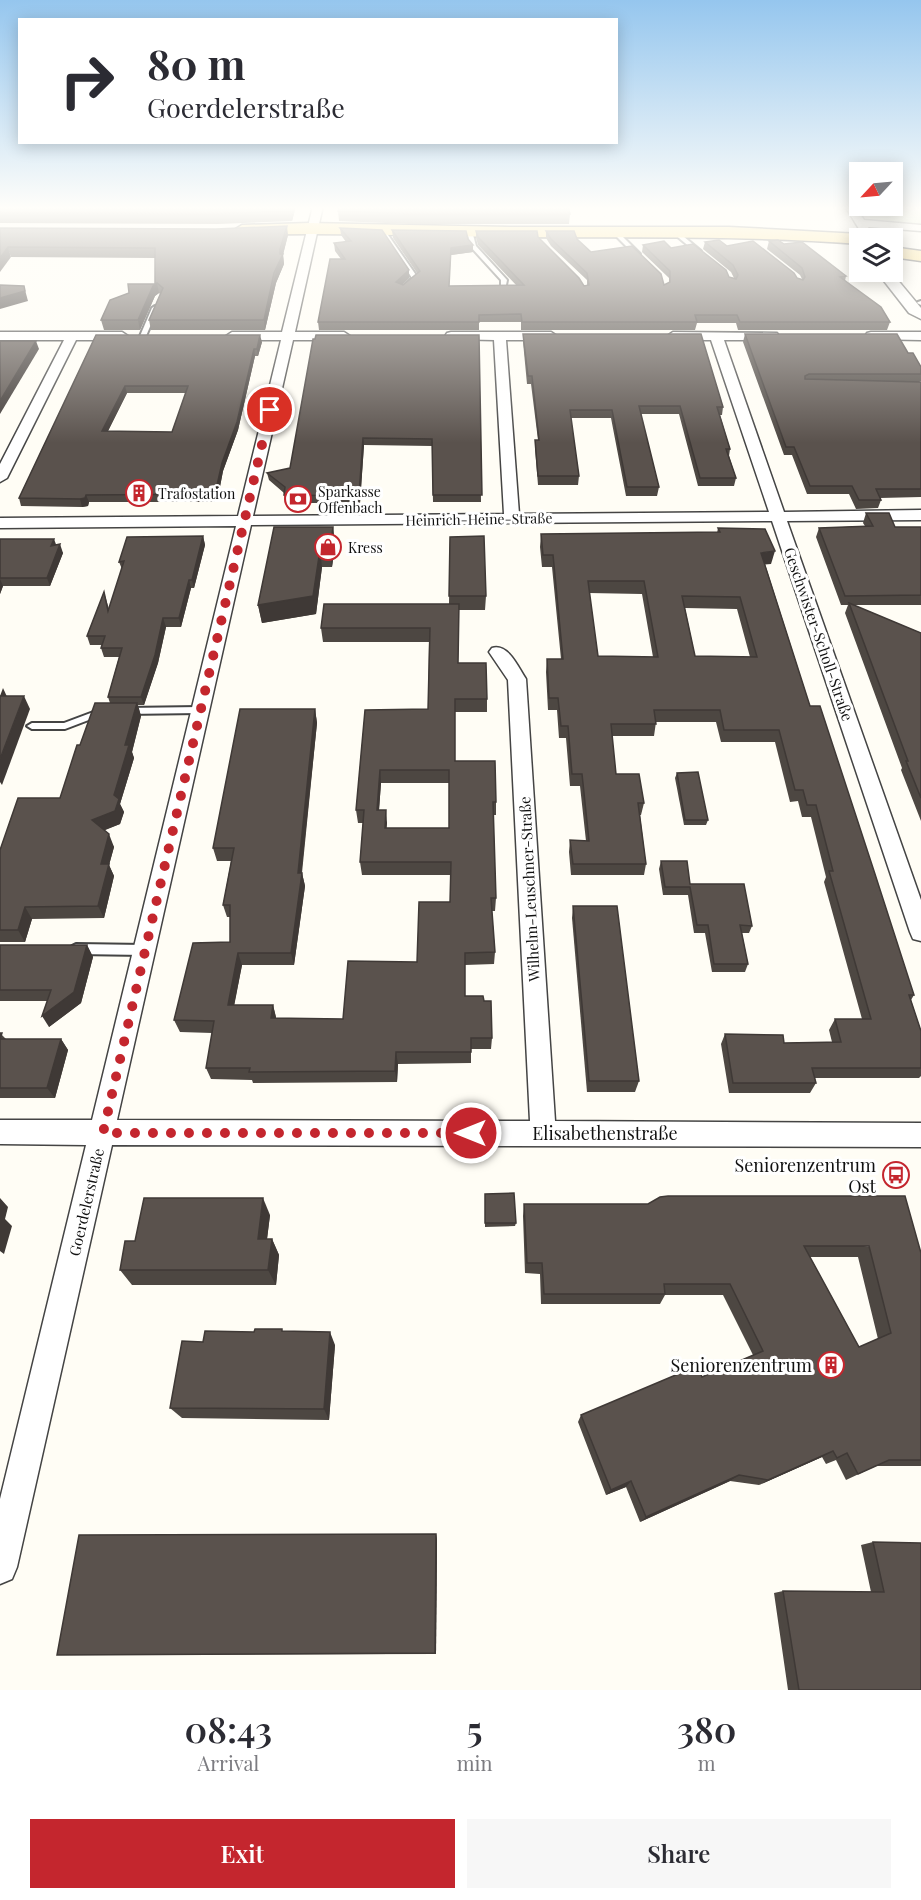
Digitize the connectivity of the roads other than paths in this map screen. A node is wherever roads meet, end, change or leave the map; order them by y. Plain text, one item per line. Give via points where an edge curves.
1 (300, 285) edge
2 (408, 285) edge
3 (503, 285) edge
4 (894, 285) edge
5 (908, 285) edge
6 (503, 289) edge
7 (402, 290) edge
8 (160, 297) edge
9 (921, 306) edge
10 (0, 336) edge
11 (72, 336) junction
12 (149, 336) joint
13 (221, 336) edge
14 (288, 336) junction
15 (357, 336) edge
16 (440, 336) edge
17 (500, 336) junction
18 (568, 336) edge
19 (659, 336) edge
20 (716, 336) junction
21 (783, 336) edge
22 (861, 336) edge
23 (921, 336) edge
24 (0, 478) edge
25 (921, 515) edge
26 (778, 516) junction
27 (512, 519) junction
28 (243, 521) junction
29 (0, 523) edge
30 (498, 652) dead end
31 (200, 710) junction
32 (32, 726) dead end
33 (921, 932) edge
34 (67, 949) edge
35 (145, 950) junction
36 (0, 1132) edge
37 (543, 1132) junction
38 (103, 1133) junction
39 (921, 1135) edge
40 (0, 1567) edge

1 - 14 street, Goerdelerstraße
2 - 7 lane
3 - 6 lane
4 - 9 street via 914,310
5 - 9 street
8 - 12 lane
10 - 11 street
11 - 12 street
11 - 24 street
13 - 14 street
14 - 15 street
14 - 28 street, Goerdelerstraße
16 - 17 street
17 - 18 street
17 - 27 street
19 - 20 street
20 - 21 street
20 - 26 street, Geschwister-Scholl-Straße
22 - 23 street
25 - 26 street, Heinrich-Heine-Straße
26 - 27 street, Heinrich-Heine-Straße
26 - 33 street, Geschwister-Scholl-Straße
27 - 28 street, Heinrich-Heine-Straße
28 - 29 street, Heinrich-Heine-Straße
28 - 31 street, Goerdelerstraße
30 - 37 street, Wilhelm-Leuschner-Straße via 517,679
31 - 32 lane via 98,711 65,726
31 - 35 street, Goerdelerstraße
34 - 35 lane
35 - 38 street, Goerdelerstraße
36 - 38 street, Elisabethenstraße
37 - 38 street, Elisabethenstraße
37 - 39 street, Elisabethenstraße
38 - 40 street, Goerdelerstraße

